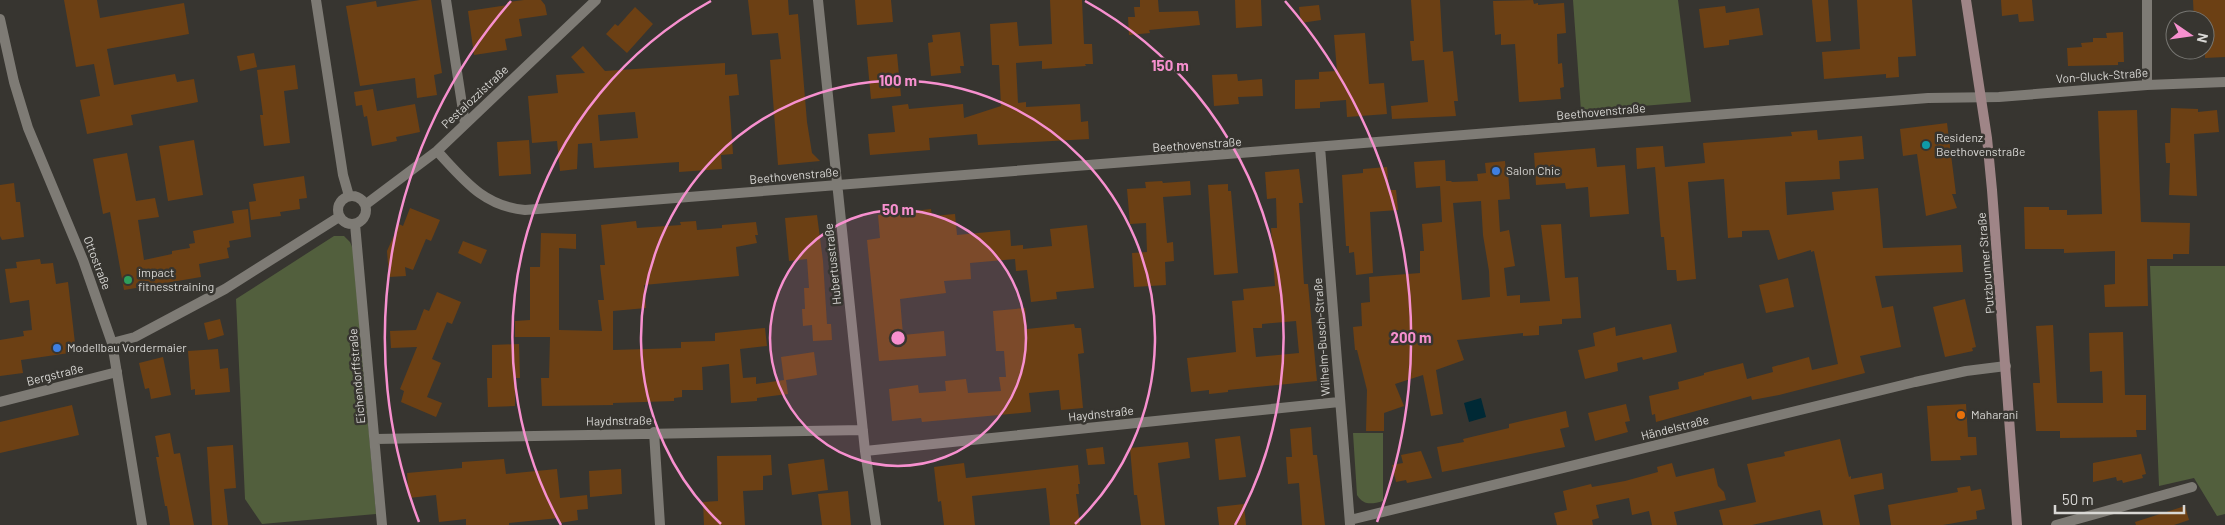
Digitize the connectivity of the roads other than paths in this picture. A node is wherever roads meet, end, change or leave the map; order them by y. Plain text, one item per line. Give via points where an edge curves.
1 (316, 0) edge
2 (446, 0) edge
3 (596, 0) edge
4 (818, 0) edge
5 (1966, 0) edge
6 (2147, 0) edge
7 (0, 19) edge
8 (2225, 82) edge
9 (2147, 85) junction
10 (1981, 96) junction
11 (465, 124) junction
12 (1320, 147) junction
13 (437, 151) junction
14 (837, 184) junction
15 (349, 196) junction
16 (366, 205) junction
17 (339, 217) junction
18 (355, 224) junction
19 (112, 343) junction
20 (2006, 366) junction
21 (117, 372) junction
22 (0, 402) edge
23 (1339, 402) junction
24 (863, 430) junction
25 (654, 432) junction
26 (376, 439) junction
27 (865, 451) junction
28 (2192, 487) dead end
29 (1350, 522) edge
30 (142, 525) edge
31 (382, 525) edge
32 (660, 525) edge
33 (876, 525) edge
34 (2017, 525) edge
35 (2056, 525) edge

1 - 15 street
2 - 11 street
3 - 11 street, Pestalozzistraße
4 - 14 street, Hubertusstraße
5 - 10 main road, Putzbrunner Straße
6 - 9 street
7 - 19 street, Ottostraße via 28,128 83,260
8 - 9 street, Von-Gluck-Straße
9 - 10 street, Von-Gluck-Straße
10 - 12 street, Beethovenstraße via 1908,99
10 - 20 main road, Putzbrunner Straße
11 - 13 street, Pestalozzistraße
12 - 14 street, Beethovenstraße
12 - 23 street, Wilhelm-Busch-Straße
13 - 14 street, Beethovenstraße via 475,191 498,204 520,209
13 - 16 street, Pestalozzistraße
14 - 24 street, Hubertusstraße
15 - 16 street via 356,196
15 - 17 street via 338,208
16 - 18 street via 362,220
17 - 18 street via 348,224
17 - 19 street via 220,292 135,337
18 - 26 street, Eichendorffstraße
19 - 21 street, Ottostraße
20 - 29 street, Händelstraße via 1915,382
20 - 34 main road, Putzbrunner Straße
21 - 22 street, Bergstraße
21 - 30 street, Ottostraße
23 - 27 street, Haydnstraße
23 - 29 street, Wilhelm-Busch-Straße
24 - 25 street, Haydnstraße
24 - 27 street, Hubertusstraße
25 - 26 street, Haydnstraße
25 - 32 street
26 - 31 street, Eichendorffstraße
27 - 33 street, Hubertusstraße
28 - 35 street

